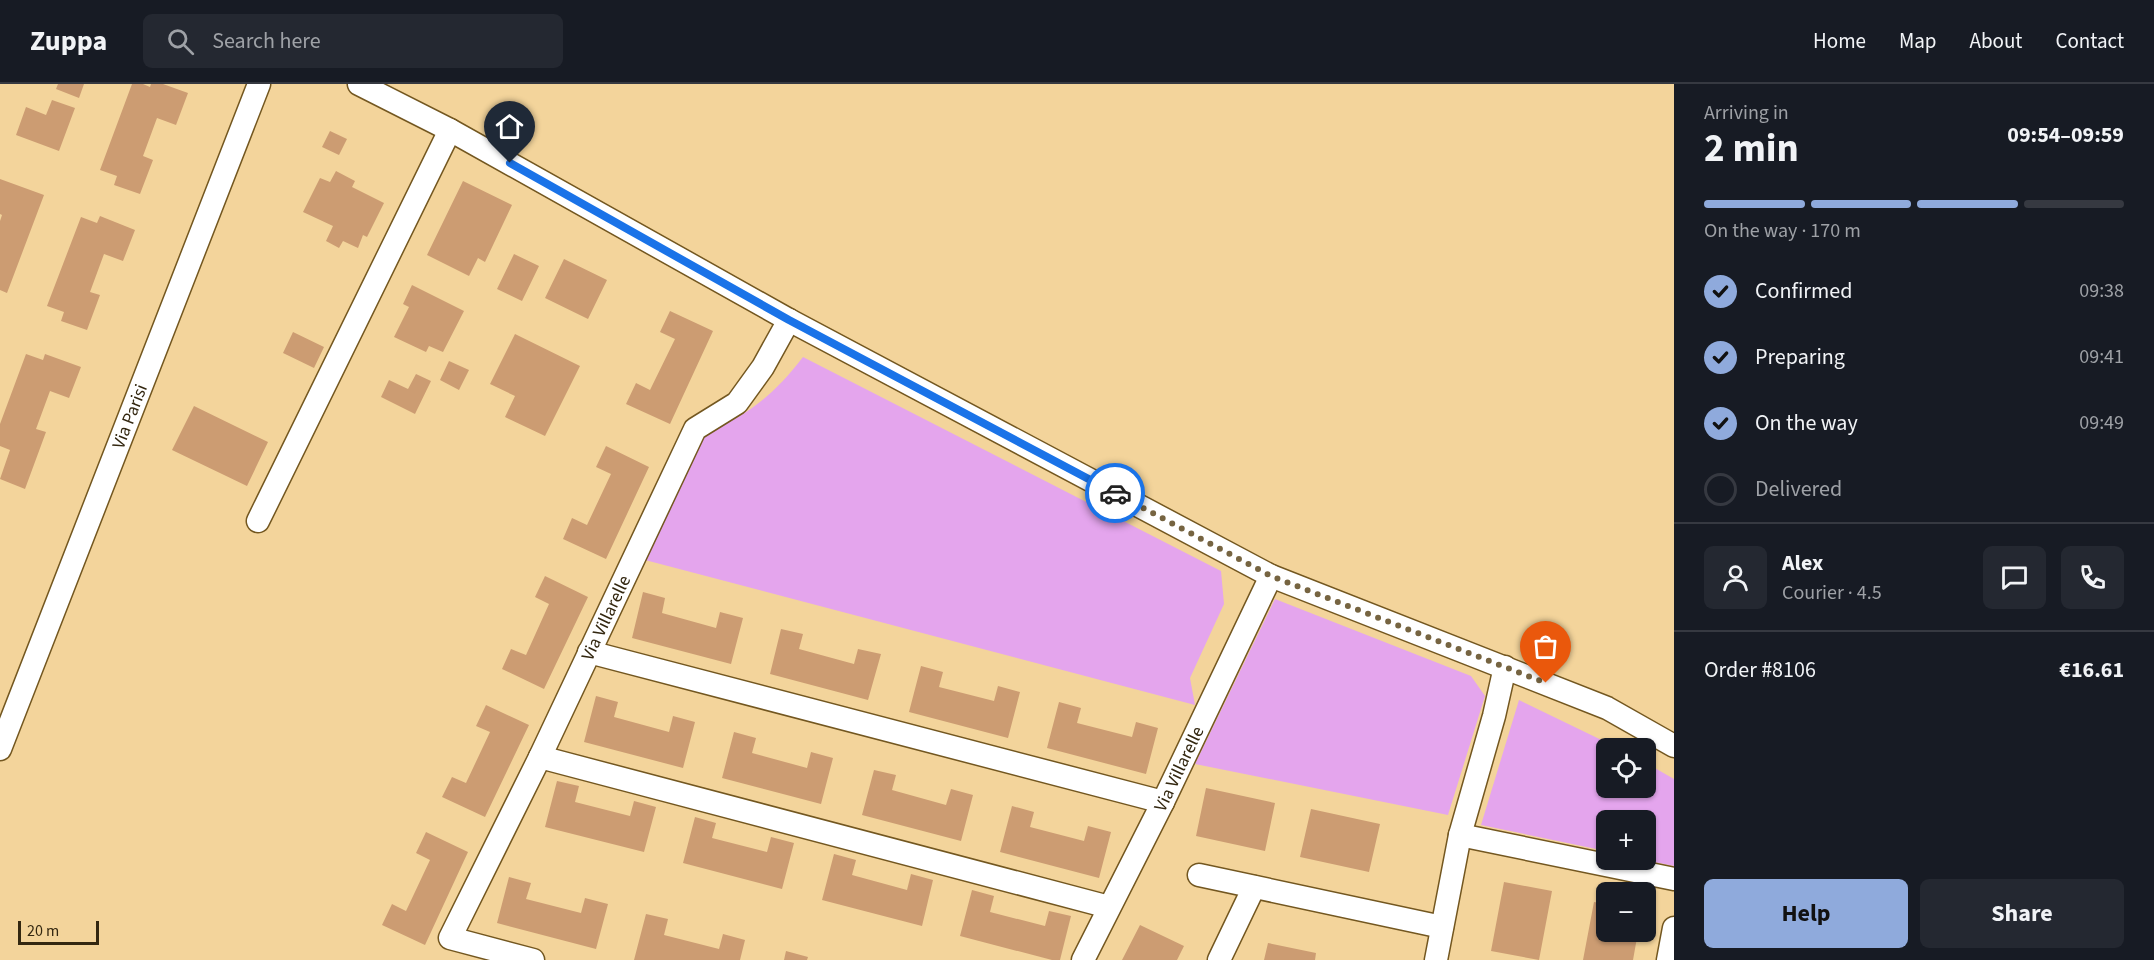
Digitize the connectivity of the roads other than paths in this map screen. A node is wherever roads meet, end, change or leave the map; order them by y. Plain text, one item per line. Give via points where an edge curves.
1 (259, 84) edge
2 (359, 84) edge
3 (450, 130) junction
4 (789, 320) junction
5 (258, 521) dead end
6 (1271, 576) junction
7 (589, 652) junction
8 (1505, 667) junction
9 (1674, 746) edge
10 (0, 749) edge
11 (540, 757) junction
12 (1163, 802) junction
13 (1460, 835) junction
14 (1199, 875) dead end
15 (1674, 879) edge
16 (1254, 887) junction
17 (1109, 907) junction
18 (1442, 927) junction
19 (1674, 928) edge
20 (533, 960) edge
21 (1083, 960) edge
22 (1219, 960) edge
23 (1436, 960) edge
24 (1668, 960) edge

1 - 10 street, Via Parisi
2 - 3 street
3 - 4 street
3 - 5 street
4 - 6 street
4 - 7 street, Via Villarelle via 737,403 694,429
6 - 8 street
6 - 12 street, Via Villarelle
7 - 11 street, Via Villarelle
7 - 12 street
8 - 9 street via 1607,708
8 - 13 street
11 - 17 street
11 - 20 street, Via Villarelle via 450,938
12 - 17 street, Via Villarelle
13 - 15 street
13 - 18 street
14 - 16 street
16 - 18 street
16 - 22 street
17 - 21 street, Via Villarelle
18 - 23 street
19 - 24 street

